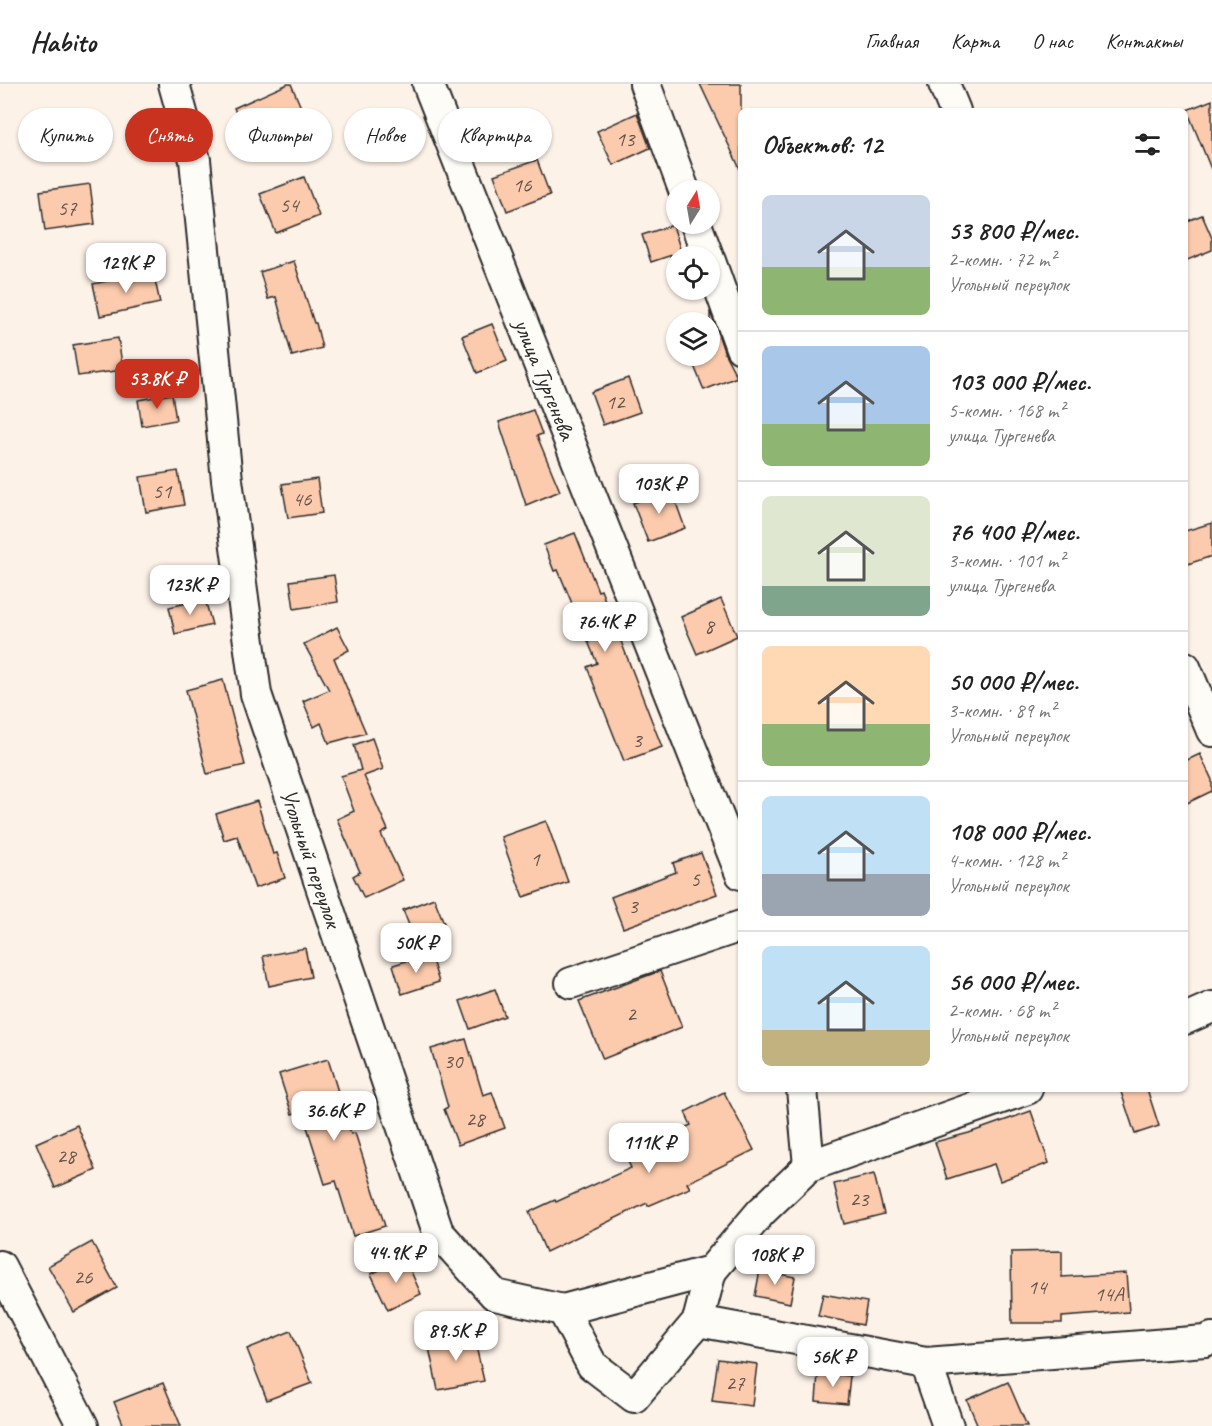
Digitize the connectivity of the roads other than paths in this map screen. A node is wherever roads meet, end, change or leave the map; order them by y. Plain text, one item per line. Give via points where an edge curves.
1 (174, 84) edge
2 (428, 84) edge
3 (645, 84) edge
4 (944, 84) edge
5 (954, 108) edge
6 (680, 180) edge
7 (720, 289) edge
8 (738, 340) edge
9 (1188, 678) edge
10 (1202, 729) edge
11 (738, 866) edge
12 (738, 927) edge
13 (571, 983) dead end
14 (1212, 1007) edge
15 (1188, 1018) edge
16 (802, 1092) edge
17 (1019, 1092) edge
18 (809, 1166) junction
19 (0, 1266) edge
20 (711, 1271) junction
21 (562, 1310) junction
22 (698, 1321) junction
23 (1212, 1338) edge
24 (926, 1363) junction
25 (83, 1426) edge
26 (948, 1426) edge

1 - 21 street, Угольный переулок via 195,160 227,480 256,694 438,1232 495,1295
2 - 11 street, улица Тургенева
3 - 6 street
4 - 5 street
7 - 8 street
9 - 10 street
12 - 13 street
14 - 15 street
16 - 18 street
17 - 18 street
18 - 20 street via 761,1212
19 - 25 street
20 - 21 street, Угольный переулок
20 - 22 street
21 - 22 street via 592,1365 634,1397
22 - 24 street
23 - 24 street
24 - 26 street

